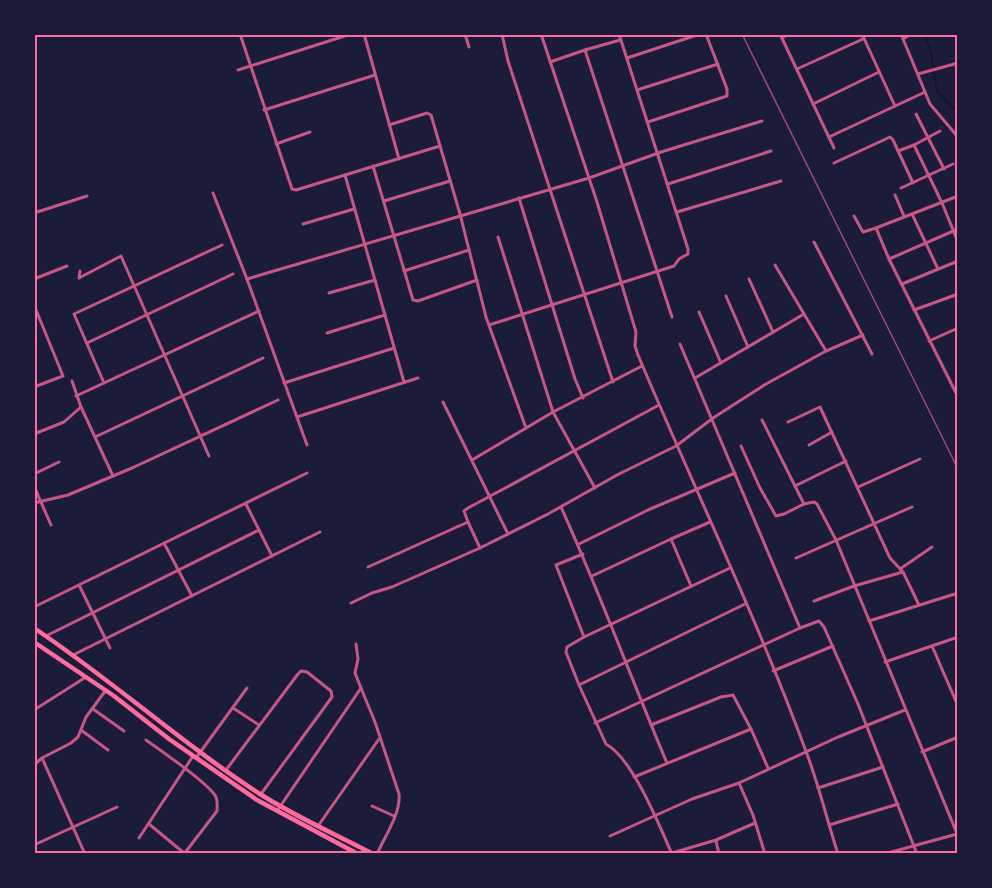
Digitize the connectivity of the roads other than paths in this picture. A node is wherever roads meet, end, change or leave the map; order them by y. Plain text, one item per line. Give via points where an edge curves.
1 (240, 34) edge
2 (351, 34) edge
3 (364, 34) edge
4 (465, 34) edge
5 (502, 34) edge
6 (541, 34) edge
7 (619, 34) edge
8 (700, 34) edge
9 (706, 34) edge
10 (788, 34) edge
11 (862, 34) edge
12 (901, 34) edge
13 (911, 34) edge
14 (781, 36) edge
15 (864, 39) junction
16 (903, 39) junction
17 (621, 40) junction
18 (469, 47) dead end
19 (585, 50) junction
20 (627, 58) junction
21 (550, 62) junction
22 (957, 63) edge
23 (718, 64) junction
24 (249, 66) junction
25 (797, 69) junction
26 (238, 70) dead end
27 (879, 72) junction
28 (918, 74) junction
29 (375, 75) junction
30 (637, 90) junction
31 (925, 92) junction
32 (813, 104) junction
33 (895, 106) junction
34 (264, 110) junction
35 (916, 114) dead end
36 (762, 121) dead end
37 (648, 122) junction
38 (389, 125) junction
39 (940, 131) dead end
40 (310, 132) dead end
41 (829, 137) junction
42 (929, 137) junction
43 (957, 137) edge
44 (276, 144) junction
45 (914, 144) junction
46 (440, 146) junction
47 (834, 148) dead end
48 (771, 151) dead end
49 (898, 151) junction
50 (658, 153) junction
51 (399, 159) junction
52 (834, 163) dead end
53 (953, 164) dead end
54 (373, 166) junction
55 (624, 166) junction
56 (944, 169) junction
57 (345, 175) junction
58 (930, 176) junction
59 (589, 178) junction
60 (450, 181) junction
61 (781, 181) dead end
62 (913, 183) junction
63 (668, 184) junction
64 (901, 188) dead end
65 (551, 189) junction
66 (213, 193) dead end
67 (896, 195) dead end
68 (87, 196) dead end
69 (957, 196) edge
70 (519, 198) junction
71 (384, 201) junction
72 (942, 203) junction
73 (354, 209) junction
74 (677, 212) junction
75 (34, 213) edge
76 (912, 213) junction
77 (460, 214) junction
78 (854, 216) dead end
79 (904, 216) junction
80 (303, 224) dead end
81 (876, 228) junction
82 (957, 229) edge
83 (952, 231) junction
84 (393, 234) junction
85 (498, 237) dead end
86 (814, 242) dead end
87 (957, 242) edge
88 (364, 243) junction
89 (926, 243) junction
90 (222, 245) dead end
91 (469, 250) junction
92 (889, 259) junction
93 (957, 261) edge
94 (775, 265) dead end
95 (67, 266) dead end
96 (938, 269) junction
97 (80, 271) dead end
98 (404, 271) junction
99 (657, 272) junction
100 (233, 274) dead end
101 (34, 279) edge
102 (247, 279) junction
103 (749, 279) dead end
104 (375, 280) junction
105 (477, 280) junction
106 (621, 283) junction
107 (902, 284) junction
108 (133, 288) junction
109 (329, 293) dead end
110 (957, 294) edge
111 (584, 295) junction
112 (726, 296) dead end
113 (552, 304) junction
114 (34, 305) edge
115 (914, 310) junction
116 (259, 311) junction
117 (699, 312) dead end
118 (522, 314) junction
119 (146, 315) junction
120 (385, 315) junction
121 (804, 315) junction
122 (672, 316) dead end
123 (489, 325) junction
124 (957, 328) edge
125 (773, 332) junction
126 (327, 333) dead end
127 (863, 334) junction
128 (929, 340) junction
129 (87, 343) junction
130 (681, 344) dead end
131 (748, 347) junction
132 (394, 348) junction
133 (826, 351) junction
134 (872, 354) dead end
135 (164, 357) junction
136 (263, 358) dead end
137 (721, 363) junction
138 (642, 366) junction
139 (418, 378) dead end
140 (695, 378) junction
141 (72, 381) dead end
142 (404, 382) junction
143 (613, 382) junction
144 (104, 383) junction
145 (284, 383) junction
146 (34, 387) edge
147 (957, 394) edge
148 (182, 395) junction
149 (76, 396) junction
150 (583, 398) junction
151 (278, 400) dead end
152 (443, 402) dead end
153 (659, 405) junction
154 (81, 407) junction
155 (553, 412) junction
156 (297, 417) junction
157 (713, 418) junction
158 (762, 420) dead end
159 (788, 422) dead end
160 (526, 428) junction
161 (832, 432) junction
162 (34, 434) edge
163 (200, 435) junction
164 (94, 437) junction
165 (307, 445) dead end
166 (809, 445) dead end
167 (676, 446) junction
168 (741, 446) dead end
169 (574, 451) junction
170 (209, 456) dead end
171 (920, 459) dead end
172 (472, 460) junction
173 (846, 461) junction
174 (59, 462) dead end
175 (307, 473) dead end
176 (735, 473) junction
177 (34, 474) edge
178 (113, 476) junction
179 (34, 486) edge
180 (795, 486) junction
181 (858, 487) junction
182 (595, 488) junction
183 (696, 489) junction
184 (490, 496) junction
185 (41, 502) junction
186 (34, 503) edge
187 (246, 503) junction
188 (804, 504) junction
189 (561, 507) junction
190 (912, 507) dead end
191 (468, 522) junction
192 (710, 522) junction
193 (874, 523) junction
194 (51, 525) dead end
195 (259, 530) junction
196 (320, 532) dead end
197 (508, 534) junction
198 (670, 539) junction
199 (836, 540) junction
200 (165, 543) junction
201 (579, 544) junction
202 (480, 548) junction
203 (932, 548) dead end
204 (583, 554) junction
205 (272, 556) junction
206 (796, 558) dead end
207 (368, 567) dead end
208 (730, 568) junction
209 (902, 570) junction
210 (178, 571) junction
211 (592, 576) junction
212 (79, 585) junction
213 (691, 586) junction
214 (854, 586) junction
215 (957, 594) edge
216 (192, 596) junction
217 (814, 601) dead end
218 (351, 603) dead end
219 (745, 604) junction
220 (919, 605) junction
221 (34, 607) edge
222 (93, 613) junction
223 (869, 621) junction
224 (611, 624) junction
225 (34, 628) edge
226 (800, 628) junction
227 (46, 636) junction
228 (584, 637) junction
229 (957, 637) edge
230 (106, 639) junction
231 (34, 642) edge
232 (356, 644) dead end
233 (762, 646) junction
234 (833, 646) junction
235 (932, 646) junction
236 (110, 648) dead end
237 (73, 655) junction
238 (885, 662) junction
239 (625, 663) junction
240 (773, 671) junction
241 (87, 677) junction
242 (579, 686) junction
243 (247, 688) dead end
244 (361, 688) junction
245 (106, 690) junction
246 (641, 701) junction
247 (957, 706) edge
248 (233, 707) junction
249 (93, 709) junction
250 (34, 710) edge
251 (905, 710) junction
252 (595, 723) junction
253 (259, 725) junction
254 (651, 725) junction
255 (867, 725) junction
256 (751, 729) junction
257 (81, 730) junction
258 (124, 731) dead end
259 (957, 737) edge
260 (380, 739) junction
261 (146, 740) dead end
262 (108, 750) dead end
263 (200, 752) junction
264 (806, 752) junction
265 (922, 752) junction
266 (194, 757) junction
267 (42, 758) junction
268 (667, 763) junction
269 (34, 765) edge
270 (883, 767) junction
271 (184, 768) junction
272 (768, 768) junction
273 (226, 770) junction
274 (634, 777) junction
275 (739, 783) junction
276 (818, 788) junction
277 (261, 794) junction
278 (898, 804) junction
279 (281, 806) junction
280 (372, 806) dead end
281 (117, 807) dead end
282 (277, 811) junction
283 (394, 816) junction
284 (656, 816) junction
285 (755, 823) junction
286 (149, 824) junction
287 (829, 825) junction
288 (318, 826) junction
289 (72, 827) junction
290 (957, 835) edge
291 (610, 836) dead end
292 (139, 838) dead end
293 (716, 840) junction
294 (34, 844) edge
295 (914, 847) junction
296 (184, 853) edge
297 (672, 853) edge
298 (85, 854) edge
299 (358, 854) edge
300 (375, 854) edge
301 (719, 854) edge
302 (765, 854) edge
303 (838, 854) edge
304 (884, 854) edge
305 (917, 854) edge

1 - 24 street
2 - 24 street
3 - 29 street
4 - 18 street
5 - 65 street
6 - 21 street
7 - 17 street
8 - 20 street
9 - 23 street
10 - 14 street
11 - 15 street
12 - 16 street
13 - 16 street
14 - 25 street
15 - 25 street
15 - 27 street
16 - 28 street
17 - 19 street
17 - 20 street
19 - 21 street
19 - 55 street
20 - 30 street
21 - 59 street
22 - 28 street
23 - 30 street
23 - 37 street via 727,96
24 - 26 street
24 - 34 street
25 - 32 street
27 - 32 street
27 - 33 street
28 - 31 street
29 - 34 street
29 - 38 street
30 - 37 street
31 - 33 street
31 - 43 street
32 - 41 street
33 - 41 street
34 - 44 street
35 - 42 street
36 - 50 street
37 - 50 street
38 - 46 street via 429,114
38 - 51 street
39 - 42 street
40 - 44 street
41 - 47 street
42 - 45 street
42 - 56 street
44 - 57 street via 292,189
45 - 49 street
45 - 58 street
46 - 51 street
46 - 60 street
48 - 63 street
49 - 52 street via 890,137
49 - 62 street
50 - 55 street
50 - 63 street
51 - 54 street
53 - 56 street
54 - 57 street
54 - 71 street
55 - 59 street
55 - 99 street
56 - 58 street
57 - 73 street
58 - 62 street
58 - 72 street
59 - 65 street
59 - 106 street
60 - 71 street
60 - 77 street
61 - 74 street
62 - 64 street
63 - 74 street
65 - 70 street
65 - 111 street
66 - 102 street
67 - 79 street
68 - 75 street
69 - 72 street
70 - 77 street
70 - 113 street
71 - 84 street
72 - 76 street
72 - 83 street
73 - 80 street
73 - 88 street
74 - 99 street via 689,252 674,266
76 - 79 street
76 - 89 street
77 - 84 street
77 - 91 street
78 - 81 street via 863,232
79 - 81 street
81 - 92 street
82 - 83 street
83 - 87 street
83 - 89 street
84 - 88 street
84 - 98 street
85 - 118 street
86 - 127 street
88 - 102 street
88 - 104 street
89 - 92 street
89 - 96 street
90 - 108 street
91 - 98 street
91 - 105 street
92 - 107 street
93 - 96 street
94 - 121 street
95 - 101 street
96 - 107 street
97 - 108 street via 79,278 121,256
98 - 105 street via 415,301
99 - 106 street
99 - 122 street
100 - 119 street
102 - 116 street
103 - 125 street
104 - 109 street
104 - 120 street
105 - 123 street
106 - 111 street
106 - 138 street
107 - 115 street
108 - 119 street
108 - 129 street via 74,314
110 - 115 street
111 - 113 street
111 - 143 street
112 - 131 street
113 - 118 street
113 - 150 street
114 - 146 street via 63,376
115 - 128 street
116 - 135 street
116 - 145 street
117 - 137 street
118 - 123 street
118 - 155 street
119 - 129 street
119 - 135 street
120 - 126 street
120 - 132 street
121 - 125 street
121 - 133 street
123 - 160 street
124 - 128 street
125 - 131 street
127 - 133 street
127 - 134 street
128 - 147 street
129 - 144 street
130 - 140 street
131 - 137 street
132 - 142 street
132 - 145 street
133 - 157 street
135 - 144 street
135 - 148 street
136 - 148 street
137 - 140 street
138 - 143 street
138 - 153 street
139 - 142 street
140 - 157 street
141 - 149 street
142 - 156 street
143 - 150 street
144 - 149 street
145 - 156 street
148 - 163 street
148 - 164 street
149 - 154 street
150 - 155 street
151 - 163 street
152 - 172 street
153 - 167 street
153 - 169 street
154 - 162 street via 64,422
154 - 164 street
155 - 160 street
155 - 169 street
156 - 165 street
157 - 167 street
157 - 176 street
158 - 180 street
159 - 161 street via 820,407
160 - 172 street
161 - 166 street
161 - 173 street
163 - 170 street
163 - 178 street
164 - 178 street
167 - 182 street
167 - 183 street
168 - 188 street via 776,516
169 - 182 street
169 - 184 street
171 - 181 street
172 - 184 street
173 - 180 street
173 - 181 street
174 - 177 street
175 - 187 street
176 - 183 street
176 - 226 street
178 - 185 street
179 - 185 street
180 - 188 street
181 - 193 street
182 - 189 street
183 - 192 street
183 - 201 street
184 - 191 street via 464,511
184 - 197 street
185 - 186 street
185 - 194 street
187 - 195 street
187 - 200 street
188 - 199 street via 817,504
189 - 197 street
189 - 201 street
190 - 193 street
191 - 202 street
191 - 207 street
192 - 198 street
192 - 208 street
193 - 199 street
193 - 209 street via 890,558
195 - 205 street
195 - 210 street
196 - 205 street
197 - 202 street
198 - 211 street
198 - 213 street
199 - 206 street
199 - 214 street
200 - 210 street
200 - 212 street
201 - 204 street
202 - 218 street
203 - 209 street
204 - 211 street
204 - 228 street via 556,566
205 - 216 street
208 - 213 street
208 - 219 street
209 - 214 street
209 - 220 street
210 - 216 street
210 - 222 street
211 - 224 street
212 - 221 street
212 - 222 street
213 - 224 street
214 - 217 street
214 - 223 street
215 - 220 street
216 - 230 street
219 - 233 street
219 - 239 street
220 - 223 street
222 - 227 street
222 - 230 street
223 - 238 street
224 - 228 street
224 - 239 street
225 - 227 main road
226 - 233 street
226 - 234 street via 819,621
227 - 237 main road
228 - 242 street via 567,647 566,652
229 - 235 street
230 - 236 street
230 - 237 street
231 - 241 main road
232 - 244 street via 355,673
233 - 240 street
233 - 246 street
234 - 240 street
234 - 255 street
235 - 238 street
235 - 247 street
237 - 263 main road
238 - 251 street
239 - 242 street
239 - 246 street
240 - 264 street
241 - 245 main road
241 - 250 street
242 - 252 street
243 - 248 street
244 - 260 street
244 - 279 street
245 - 249 street
245 - 266 main road
246 - 252 street
246 - 254 street
248 - 253 street
248 - 263 street
249 - 257 street
249 - 258 street
251 - 255 street
251 - 265 street
252 - 274 street via 606,744
253 - 273 street
253 - 277 street via 301,671 333,694
254 - 256 street via 733,695
254 - 268 street
255 - 264 street
255 - 270 street
256 - 268 street
256 - 272 street
257 - 262 street
257 - 267 street via 71,743
259 - 265 street
260 - 283 street via 399,794
260 - 288 street
261 - 271 street
263 - 266 street
263 - 273 main road
264 - 272 street
264 - 276 street
265 - 290 street
266 - 271 street
266 - 282 main road
267 - 269 street
267 - 289 street
268 - 274 street
270 - 276 street
270 - 278 street
271 - 286 street
271 - 296 street via 211,791 218,804 217,811
272 - 275 street
273 - 277 main road
274 - 284 street
275 - 284 street
275 - 285 street
276 - 287 street
277 - 279 main road
278 - 287 street
278 - 295 street
279 - 282 street
279 - 288 main road
280 - 283 street
281 - 289 street
282 - 299 main road
283 - 300 street
284 - 291 street
284 - 297 street
285 - 293 street
285 - 302 street
286 - 292 street
286 - 296 street
287 - 303 street
288 - 300 main road
289 - 294 street
289 - 298 street
290 - 295 street
293 - 297 street
293 - 301 street
295 - 304 street
295 - 305 street

